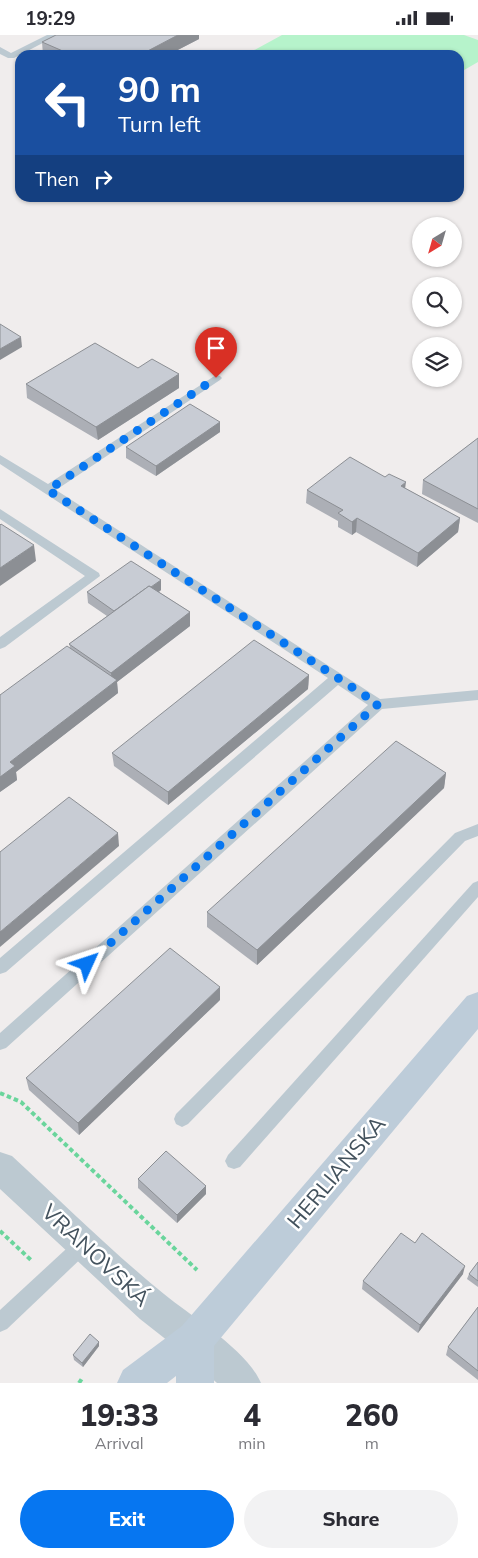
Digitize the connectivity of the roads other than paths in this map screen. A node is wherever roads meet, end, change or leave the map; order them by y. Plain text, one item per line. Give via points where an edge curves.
1 (54, 35) edge
2 (0, 50) edge
3 (23, 50) edge
4 (15, 54) edge
5 (216, 378) dead end
6 (0, 459) edge
7 (48, 490) junction
8 (0, 513) edge
9 (0, 644) edge
10 (337, 678) junction
11 (478, 695) edge
12 (378, 704) junction
13 (478, 830) edge
14 (478, 887) edge
15 (0, 967) edge
16 (478, 1006) edge
17 (0, 1043) edge
18 (182, 1119) dead end
19 (234, 1161) dead end
20 (0, 1167) edge
21 (84, 1244) junction
22 (0, 1323) edge
23 (195, 1339) junction
24 (136, 1383) edge
25 (195, 1383) edge
26 (243, 1383) edge

1 - 3 lane
2 - 4 lane via 11,56
5 - 7 lane
6 - 7 lane
7 - 10 lane
8 - 9 lane via 94,576
10 - 12 lane
10 - 15 lane
11 - 12 lane
12 - 17 lane
13 - 18 lane via 460,837
14 - 19 lane
16 - 23 street, HERLIANSKA
20 - 21 street, VRANOVSKÁ
21 - 22 lane
21 - 23 street, VRANOVSKÁ via 152,1307
23 - 24 street, HERLIANSKA
23 - 25 street
23 - 26 street, VRANOVSKÁ

